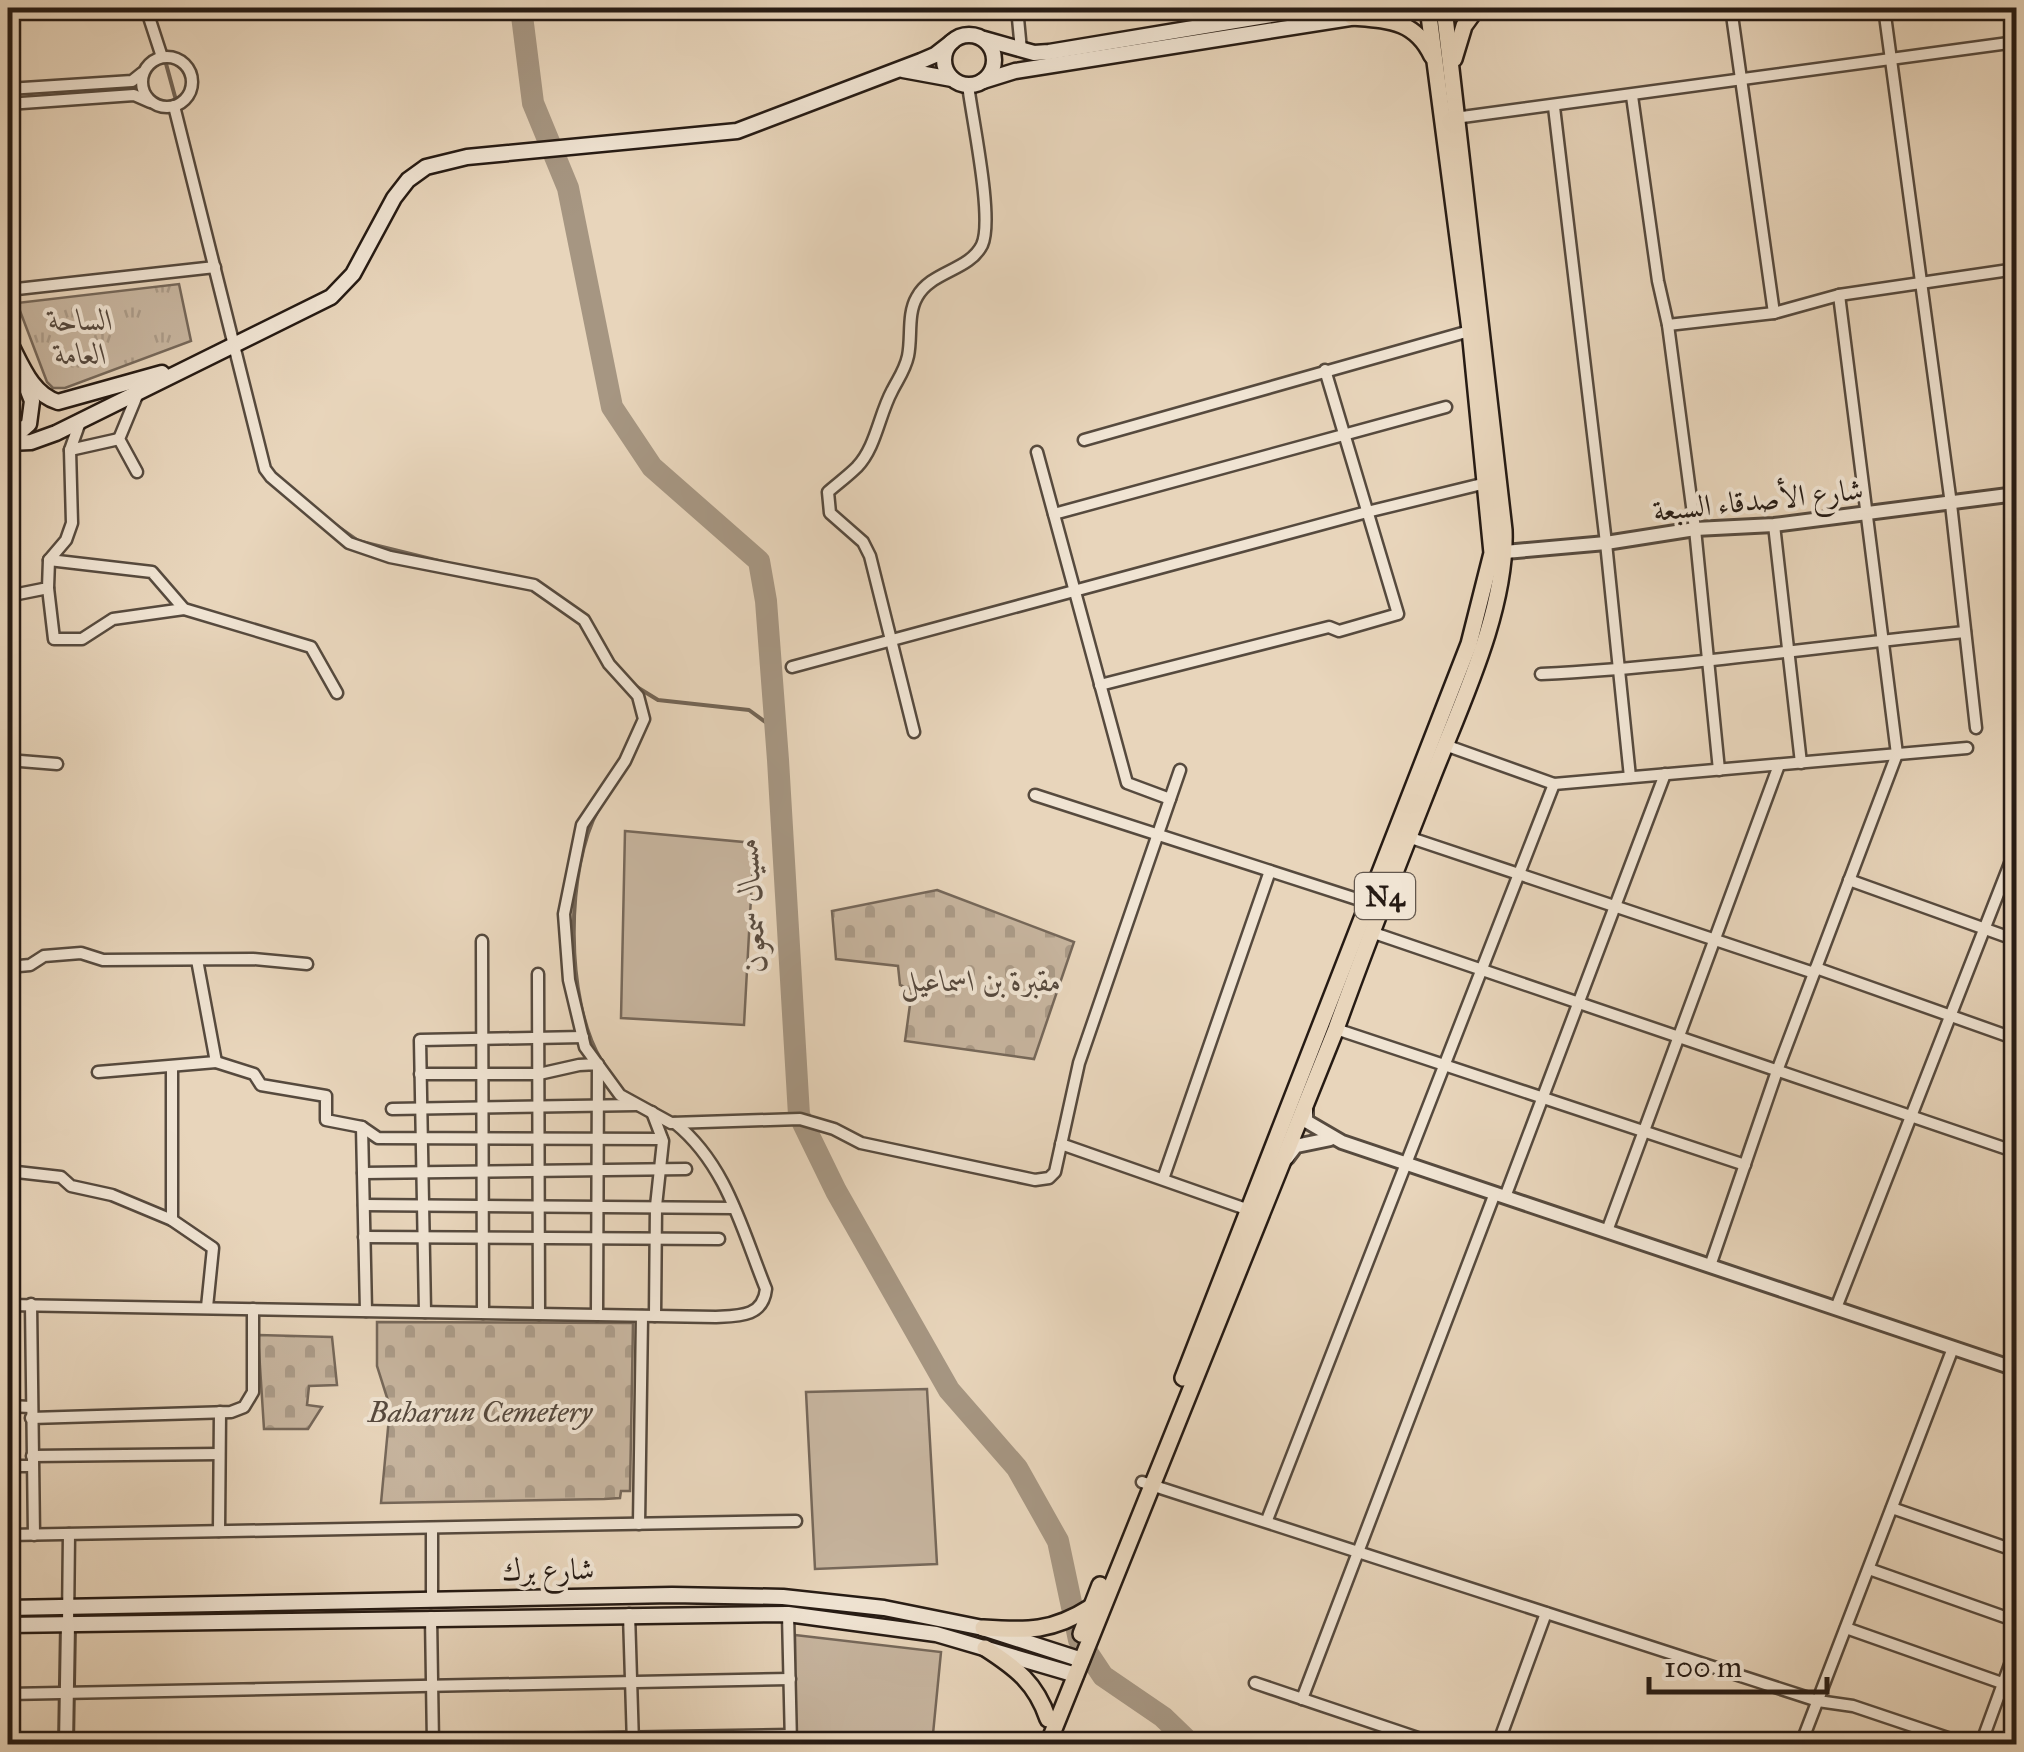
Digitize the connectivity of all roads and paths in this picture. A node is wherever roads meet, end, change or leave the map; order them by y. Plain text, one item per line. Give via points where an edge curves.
1 (146, 8) edge
2 (1017, 8) edge
3 (1313, 8) edge
4 (1414, 8) edge
5 (1428, 8) edge
6 (1444, 8) edge
7 (1478, 8) edge
8 (1730, 8) edge
9 (1884, 8) edge
10 (1352, 17) junction
11 (984, 40) junction
12 (953, 41) junction
13 (2016, 42) edge
14 (1022, 50) junction
15 (162, 57) junction
16 (1891, 61) junction
17 (1443, 68) junction
18 (892, 70) junction
19 (143, 72) junction
20 (952, 79) junction
21 (983, 81) junction
22 (1741, 81) junction
23 (968, 86) junction
24 (8, 88) edge
25 (1632, 96) junction
26 (151, 102) junction
27 (8, 104) edge
28 (174, 106) junction
29 (1554, 106) junction
30 (1455, 118) junction
31 (215, 267) junction
32 (2016, 269) edge
33 (1922, 284) junction
34 (8, 290) edge
35 (1839, 294) junction
36 (1774, 312) junction
37 (1668, 325) junction
38 (1476, 329) junction
39 (9, 342) edge
40 (234, 346) junction
41 (202, 362) junction
42 (1325, 370) junction
43 (138, 393) junction
44 (1446, 407) dead end
45 (80, 422) junction
46 (8, 434) edge
47 (1344, 435) junction
48 (119, 439) junction
49 (1084, 440) dead end
50 (8, 443) edge
51 (70, 450) junction
52 (1037, 452) dead end
53 (137, 472) dead end
54 (1486, 483) junction
55 (2016, 494) edge
56 (1951, 504) junction
57 (1367, 512) junction
58 (1054, 514) junction
59 (1868, 514) junction
60 (1774, 525) junction
61 (1695, 530) junction
62 (1606, 543) junction
63 (1505, 552) junction
64 (48, 560) junction
65 (48, 588) junction
66 (1075, 590) junction
67 (8, 596) edge
68 (184, 609) junction
69 (1965, 632) junction
70 (891, 640) junction
71 (1883, 640) junction
72 (1788, 650) junction
73 (1708, 663) junction
74 (792, 667) dead end
75 (1619, 670) junction
76 (1541, 674) dead end
77 (1100, 684) junction
78 (336, 693) dead end
79 (1976, 728) dead end
80 (914, 732) dead end
81 (1445, 745) junction
82 (1967, 748) dead end
83 (1897, 754) junction
84 (8, 760) edge
85 (1801, 763) junction
86 (57, 764) dead end
87 (1779, 765) junction
88 (1180, 770) dead end
89 (1719, 770) junction
90 (1665, 774) junction
91 (1630, 778) junction
92 (1554, 784) junction
93 (1035, 795) dead end
94 (1170, 799) junction
95 (1157, 834) junction
96 (1401, 835) junction
97 (2016, 848) edge
98 (1270, 871) junction
99 (1519, 874) junction
100 (1849, 880) junction
101 (1366, 902) junction
102 (1614, 906) junction
103 (1985, 928) junction
104 (1370, 932) junction
105 (1714, 940) junction
106 (2016, 940) edge
107 (482, 941) dead end
108 (198, 960) junction
109 (307, 964) dead end
110 (8, 966) edge
111 (1481, 970) junction
112 (1815, 970) junction
113 (538, 974) dead end
114 (1577, 1003) junction
115 (1950, 1016) junction
116 (1336, 1029) junction
117 (583, 1037) junction
118 (1678, 1037) junction
119 (538, 1038) junction
120 (482, 1039) junction
121 (2016, 1040) edge
122 (216, 1062) junction
123 (1445, 1063) junction
124 (598, 1064) junction
125 (172, 1067) junction
126 (1777, 1070) junction
127 (98, 1072) dead end
128 (420, 1074) junction
129 (482, 1074) junction
130 (538, 1074) junction
131 (1542, 1096) junction
132 (1306, 1103) junction
133 (638, 1105) junction
134 (539, 1106) junction
135 (598, 1106) junction
136 (421, 1108) junction
137 (482, 1108) junction
138 (392, 1109) dead end
139 (652, 1112) junction
140 (1910, 1115) junction
141 (674, 1123) junction
142 (362, 1126) junction
143 (1644, 1130) junction
144 (598, 1137) junction
145 (539, 1138) junction
146 (662, 1138) junction
147 (483, 1139) junction
148 (422, 1140) junction
149 (1342, 1142) junction
150 (1061, 1144) junction
151 (2016, 1152) edge
152 (1406, 1163) junction
153 (1745, 1165) junction
154 (1280, 1166) junction
155 (660, 1169) junction
156 (686, 1169) dead end
157 (598, 1170) junction
158 (8, 1171) edge
159 (483, 1171) junction
160 (539, 1171) junction
161 (422, 1172) junction
162 (363, 1173) junction
163 (1164, 1179) junction
164 (1500, 1195) junction
165 (423, 1205) junction
166 (483, 1205) junction
167 (539, 1205) junction
168 (598, 1205) junction
169 (364, 1206) junction
170 (656, 1206) junction
171 (734, 1208) junction
172 (1249, 1210) junction
173 (172, 1220) junction
174 (1606, 1231) junction
175 (364, 1237) junction
176 (424, 1237) junction
177 (483, 1238) junction
178 (539, 1238) junction
179 (598, 1238) junction
180 (656, 1238) junction
181 (719, 1239) dead end
182 (1710, 1266) junction
183 (31, 1304) junction
184 (8, 1305) edge
185 (207, 1307) junction
186 (1836, 1308) junction
187 (253, 1309) junction
188 (366, 1311) junction
189 (425, 1312) junction
190 (484, 1313) junction
191 (539, 1314) junction
192 (597, 1315) junction
193 (642, 1316) junction
194 (654, 1316) junction
195 (1953, 1348) junction
196 (2016, 1369) edge
197 (8, 1406) edge
198 (31, 1412) junction
199 (220, 1412) junction
200 (220, 1454) junction
201 (32, 1461) junction
202 (8, 1466) edge
203 (1146, 1483) junction
204 (1892, 1508) junction
205 (1267, 1520) junction
206 (796, 1521) dead end
207 (639, 1524) junction
208 (432, 1528) junction
209 (219, 1531) junction
210 (69, 1534) junction
211 (8, 1535) edge
212 (34, 1535) junction
213 (1359, 1550) junction
214 (2016, 1551) edge
215 (1869, 1569) junction
216 (432, 1600) junction
217 (68, 1607) junction
218 (1091, 1607) junction
219 (8, 1608) edge
220 (628, 1614) junction
221 (788, 1614) junction
222 (1546, 1614) junction
223 (431, 1617) junction
224 (2016, 1620) edge
225 (68, 1624) junction
226 (8, 1625) edge
227 (982, 1628) junction
228 (1846, 1628) junction
229 (985, 1648) junction
230 (2016, 1648) edge
231 (1075, 1666) junction
232 (790, 1679) junction
233 (631, 1683) junction
234 (1256, 1683) dead end
235 (2003, 1684) junction
236 (432, 1687) junction
237 (2016, 1688) edge
238 (66, 1693) junction
239 (8, 1694) edge
240 (1302, 1699) junction
241 (1818, 1701) junction
242 (1048, 1719) junction
243 (791, 1740) edge
244 (633, 1741) edge
245 (433, 1742) edge
246 (66, 1744) edge
247 (232, 1744) edge
248 (1038, 1744) edge
249 (1048, 1744) edge
250 (1436, 1744) edge
251 (1498, 1744) edge
252 (1802, 1744) edge
253 (1966, 1744) edge
254 (1981, 1744) edge

1 - 15 street
2 - 14 street
3 - 14 main road via 1096,46
4 - 10 main road
5 - 17 highway, N4
6 - 17 highway, N4
7 - 17 highway
8 - 22 street
9 - 16 street
10 - 17 highway via 1406,24
10 - 21 main road
11 - 12 main road via 968,35
11 - 14 main road
11 - 21 main road via 995,60
12 - 18 main road via 936,55
12 - 20 main road via 944,64
13 - 16 street
15 - 19 street
15 - 28 street via 190,72 191,89
16 - 22 street
16 - 33 street
17 - 30 highway, N4
17 - 38 highway, N4
18 - 20 main road
18 - 40 main road via 737,132 467,157 426,167 394,198 352,274 331,297
19 - 24 street via 132,80
19 - 26 street via 142,88
20 - 23 main road
21 - 23 main road
22 - 25 street
22 - 36 street
23 - 70 street via 986,222 982,245 918,295 906,366 872,442 858,466 828,492 830,514 870,556
25 - 29 street
25 - 37 street
26 - 27 street via 134,95
26 - 28 street
28 - 31 street
29 - 30 street
29 - 62 street
30 - 38 highway, N4
31 - 34 street
31 - 40 street
32 - 33 street
33 - 35 street
33 - 56 street
35 - 36 street
35 - 59 street
36 - 37 street
37 - 61 street
38 - 42 street
38 - 54 highway, N4
38 - 63 highway, N4
39 - 41 main road via 34,386 58,402
39 - 46 main road via 32,414 21,431
40 - 41 main road
40 - 117 street via 265,469 312,514 349,543 390,557 534,585 584,620 609,664 638,696 644,718 582,825 564,914
41 - 43 main road
42 - 47 street
42 - 49 street
43 - 45 main road
43 - 48 street
44 - 47 street
45 - 50 main road via 31,442
45 - 51 street
47 - 57 street
47 - 58 street
48 - 51 street
48 - 53 street
51 - 64 street via 72,522
52 - 58 street
54 - 57 street
54 - 96 highway, N4 via 1492,553 1469,644
55 - 56 street, شارع الأصدقاء السبعة
56 - 59 street, شارع الأصدقاء السبعة
56 - 69 street
57 - 66 street
57 - 77 street via 1398,614
58 - 66 street
59 - 60 street, شارع الأصدقاء السبعة
59 - 71 street
60 - 61 street, شارع الأصدقاء السبعة
60 - 72 street
61 - 62 street, شارع الأصدقاء السبعة
61 - 73 street
62 - 63 street, شارع الأصدقاء السبعة
62 - 75 street
63 - 81 highway, N4 via 1481,653
64 - 65 street
64 - 68 street via 152,572
65 - 67 street
65 - 68 street via 54,639 82,638 113,618
66 - 70 street
66 - 77 street
68 - 78 street via 311,647
69 - 71 street
69 - 79 street
70 - 74 street
70 - 80 street
71 - 72 street
71 - 83 street
72 - 73 street
72 - 85 street
73 - 75 street
73 - 89 street
75 - 76 street
75 - 91 street
77 - 94 street via 1127,784
81 - 92 street
81 - 96 highway, N4
82 - 83 street
83 - 85 street
83 - 100 street
84 - 86 street
85 - 87 street
87 - 89 street
87 - 105 street
88 - 94 street
89 - 90 street
90 - 91 street
90 - 102 street
91 - 92 street
92 - 99 street
93 - 95 street
94 - 95 street
95 - 98 street
95 - 150 street via 1079,1063
96 - 99 street
96 - 101 highway, N4
96 - 104 highway, N4
97 - 103 street
98 - 101 street
98 - 163 street
99 - 102 street
99 - 111 street
100 - 103 street
100 - 112 street
101 - 172 highway, N4
102 - 105 street
102 - 114 street
103 - 106 street
103 - 115 street
104 - 111 street
104 - 116 highway, N4
105 - 112 street
105 - 118 street
107 - 120 street
108 - 109 street
108 - 110 street via 103,960 80,953
108 - 122 street
111 - 114 street
111 - 123 street
112 - 115 street
112 - 126 street
113 - 119 street
114 - 118 street
114 - 131 street
115 - 121 street
115 - 140 street
116 - 123 street
116 - 132 highway, N4
117 - 119 street
117 - 124 street
118 - 126 street
118 - 143 street
119 - 120 street
119 - 130 street
120 - 128 street via 420,1040
120 - 129 street
122 - 125 street
122 - 142 street via 254,1074 261,1085 326,1096 326,1120
123 - 131 street
123 - 152 street
124 - 130 street
124 - 133 street via 620,1095
124 - 135 street
125 - 127 street
125 - 173 street
126 - 140 street
126 - 153 street
128 - 129 street
128 - 136 street
129 - 130 street
129 - 137 street
130 - 134 street
131 - 143 street
131 - 164 street
132 - 149 street via 1312,1127
132 - 154 highway, N4
133 - 135 street
133 - 139 street
134 - 135 street
134 - 137 street
134 - 145 street
135 - 144 street
136 - 137 street
136 - 138 street
136 - 148 street
137 - 147 street
139 - 141 street
139 - 146 street
140 - 151 street
140 - 186 street
141 - 150 street via 800,1118 862,1143 1040,1180 1055,1172
141 - 171 street via 713,1162
142 - 148 street via 378,1138
142 - 162 street
143 - 153 street
143 - 174 street
144 - 145 street
144 - 146 street
144 - 157 street
145 - 147 street
145 - 160 street
146 - 155 street
147 - 148 street
147 - 159 street
148 - 161 street
149 - 152 street
149 - 154 street via 1326,1138 1296,1146
150 - 163 street
152 - 164 street
152 - 205 street
153 - 182 street
154 - 203 highway, N4
155 - 156 street
155 - 157 street
155 - 170 street
157 - 160 street
157 - 168 street
158 - 173 street via 61,1177
159 - 160 street
159 - 161 street
159 - 166 street
160 - 167 street
161 - 162 street
161 - 165 street
162 - 169 street
163 - 172 street
164 - 174 street
164 - 213 street
165 - 166 street
165 - 169 street
165 - 176 street
166 - 167 street
166 - 177 street
167 - 168 street
167 - 178 street
168 - 170 street
168 - 179 street
169 - 175 street
170 - 171 street
170 - 180 street
171 - 194 street via 766,1290 758,1311
172 - 203 highway, N4
173 - 185 street via 213,1248
174 - 182 street
175 - 176 street
175 - 188 street
176 - 177 street
176 - 189 street
177 - 178 street
177 - 190 street
178 - 179 street
178 - 191 street
179 - 180 street
179 - 192 street
180 - 181 street
180 - 194 street
182 - 186 street
183 - 184 street
183 - 185 street
183 - 198 street
185 - 187 street
186 - 195 street
187 - 188 street
187 - 199 street via 250,1400
188 - 189 street
189 - 190 street
190 - 191 street
191 - 192 street
192 - 193 street
193 - 194 street
193 - 207 street
195 - 196 street
195 - 204 street
197 - 198 street
198 - 199 street
198 - 201 street
199 - 200 street
200 - 201 street
200 - 209 street
201 - 202 street
201 - 212 street
203 - 205 street
203 - 218 highway, N4
203 - 231 highway, N4
204 - 214 street
204 - 215 street
205 - 213 street
206 - 207 street
207 - 208 street
208 - 209 street
208 - 216 street
209 - 210 street
210 - 212 street
210 - 217 street
211 - 212 street
213 - 222 street
213 - 240 street
215 - 224 street
215 - 228 street
216 - 217 main road, شارع برك
216 - 227 main road, شارع برك via 783,1597
217 - 219 main road, شارع برك
217 - 225 street
218 - 227 highway via 1057,1626
218 - 231 highway, N4
220 - 221 main road, شارع برك
220 - 223 main road, شارع برك
220 - 233 street
221 - 229 main road, شارع برك via 936,1634
221 - 232 street
222 - 241 street
222 - 251 street
223 - 225 main road, شارع برك
223 - 236 street
225 - 226 main road, شارع برك
225 - 238 street
227 - 231 main road, شارع برك
228 - 235 street
228 - 241 street
229 - 231 main road, شارع برك
229 - 242 highway via 1022,1672
230 - 235 street
231 - 242 highway, N4
231 - 249 highway, N4
232 - 233 street
232 - 243 street
233 - 236 street
233 - 244 street
234 - 240 street
235 - 237 street
235 - 254 street
236 - 238 street
236 - 245 street
238 - 239 street
238 - 246 street
240 - 250 street
241 - 252 street
241 - 253 street
242 - 248 highway, N4
243 - 244 street
244 - 245 street
245 - 247 street

